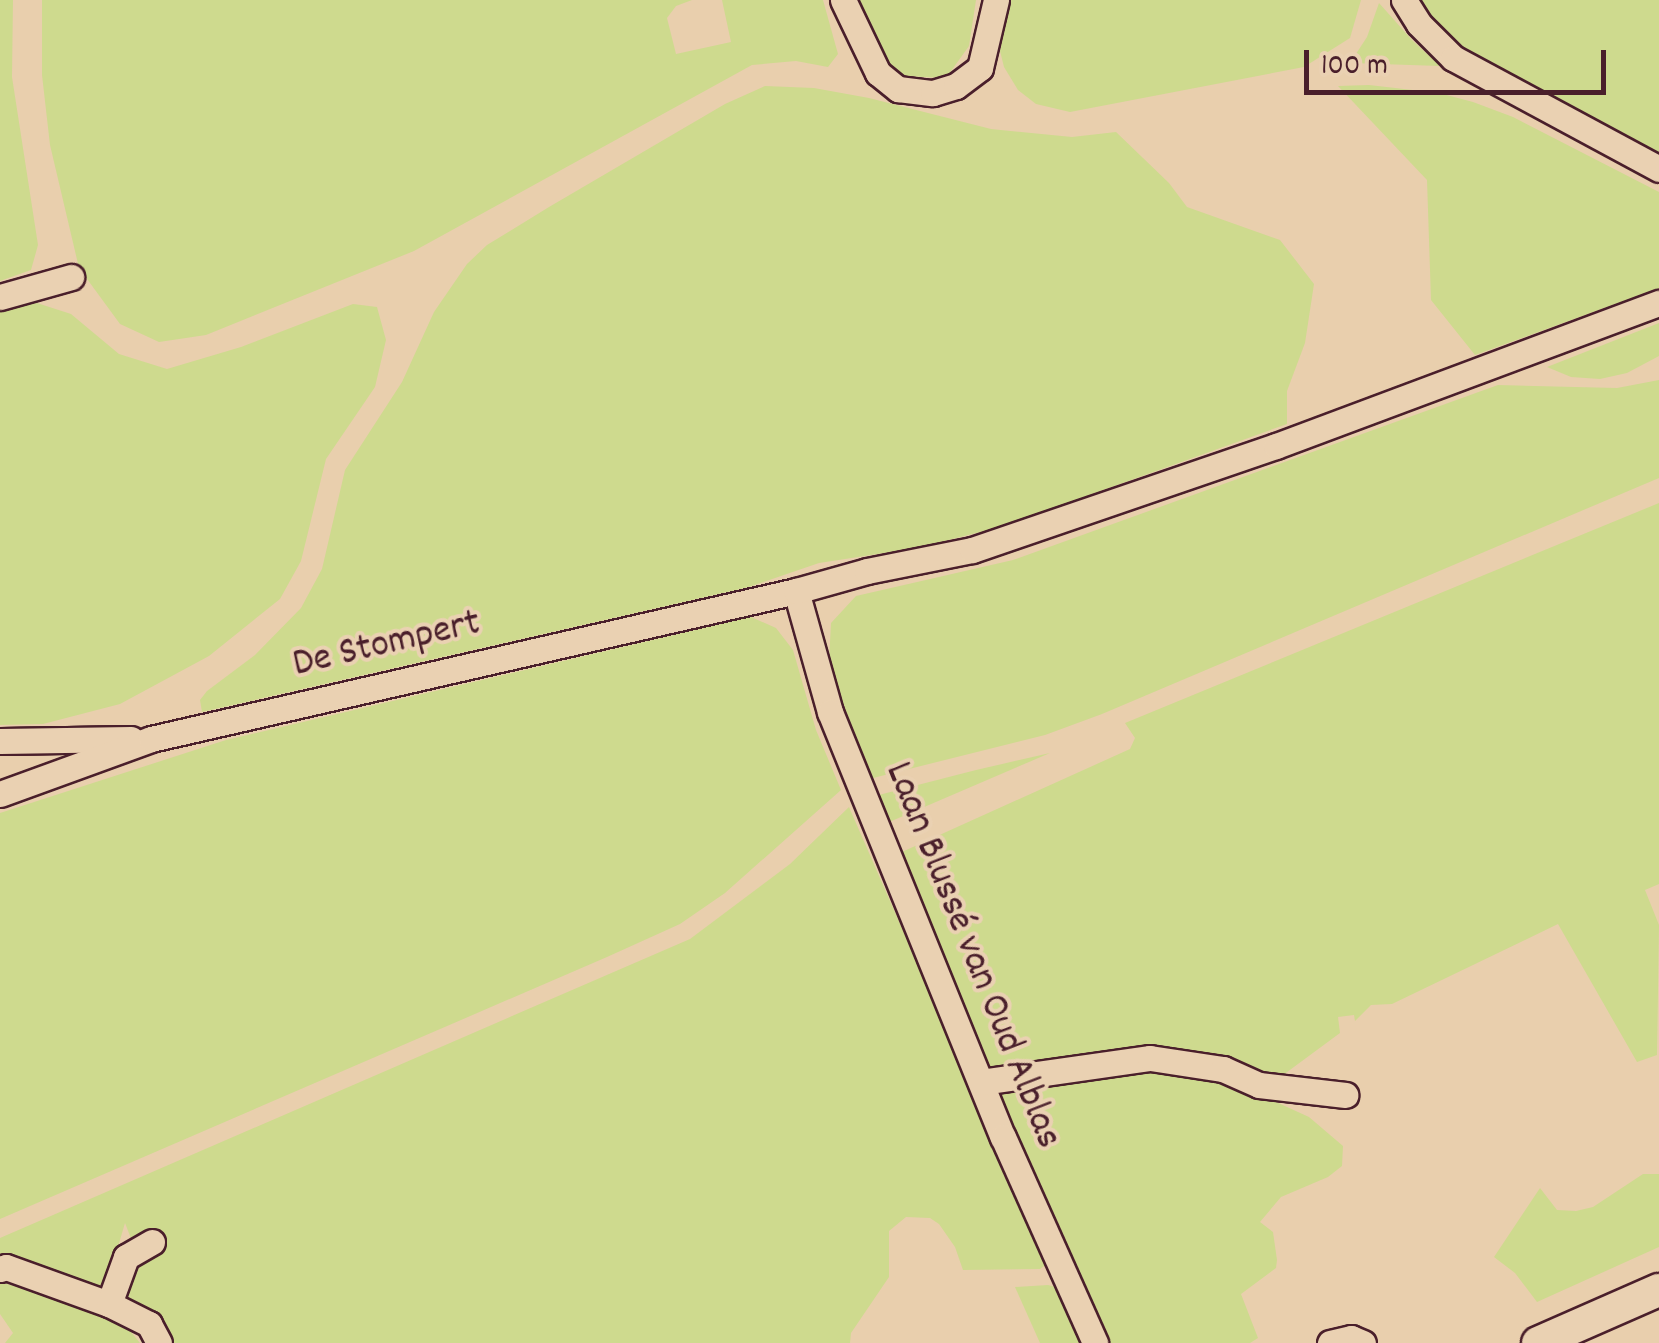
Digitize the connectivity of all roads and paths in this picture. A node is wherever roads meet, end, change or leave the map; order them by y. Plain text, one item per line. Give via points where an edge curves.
1 (842, 0) edge
2 (996, 0) edge
3 (1404, 0) edge
4 (1659, 169) edge
5 (71, 278) dead end
6 (0, 297) edge
7 (1659, 303) edge
8 (796, 591) junction
9 (152, 739) junction
10 (0, 741) edge
11 (0, 794) edge
12 (981, 1082) junction
13 (1345, 1095) dead end
14 (152, 1242) dead end
15 (0, 1269) edge
16 (1659, 1290) edge
17 (110, 1304) junction
18 (159, 1343) edge
19 (1096, 1343) edge
20 (1330, 1343) edge
21 (1363, 1343) edge
22 (1538, 1343) edge

1 - 2 street via 878,73 898,89 932,93 980,68
3 - 4 street via 1453,58
5 - 6 street
7 - 8 street, De Stompert via 972,550
8 - 9 street, De Stompert
8 - 12 street, Laan Blussé van Oud Alblas via 830,712
9 - 10 street
9 - 11 street, De Stompert
12 - 13 street via 1150,1058 1223,1069 1259,1085
12 - 19 street, Laan Blussé van Oud Alblas
14 - 17 street via 126,1257
15 - 17 street
16 - 22 main road
17 - 18 street via 149,1324
20 - 21 street

